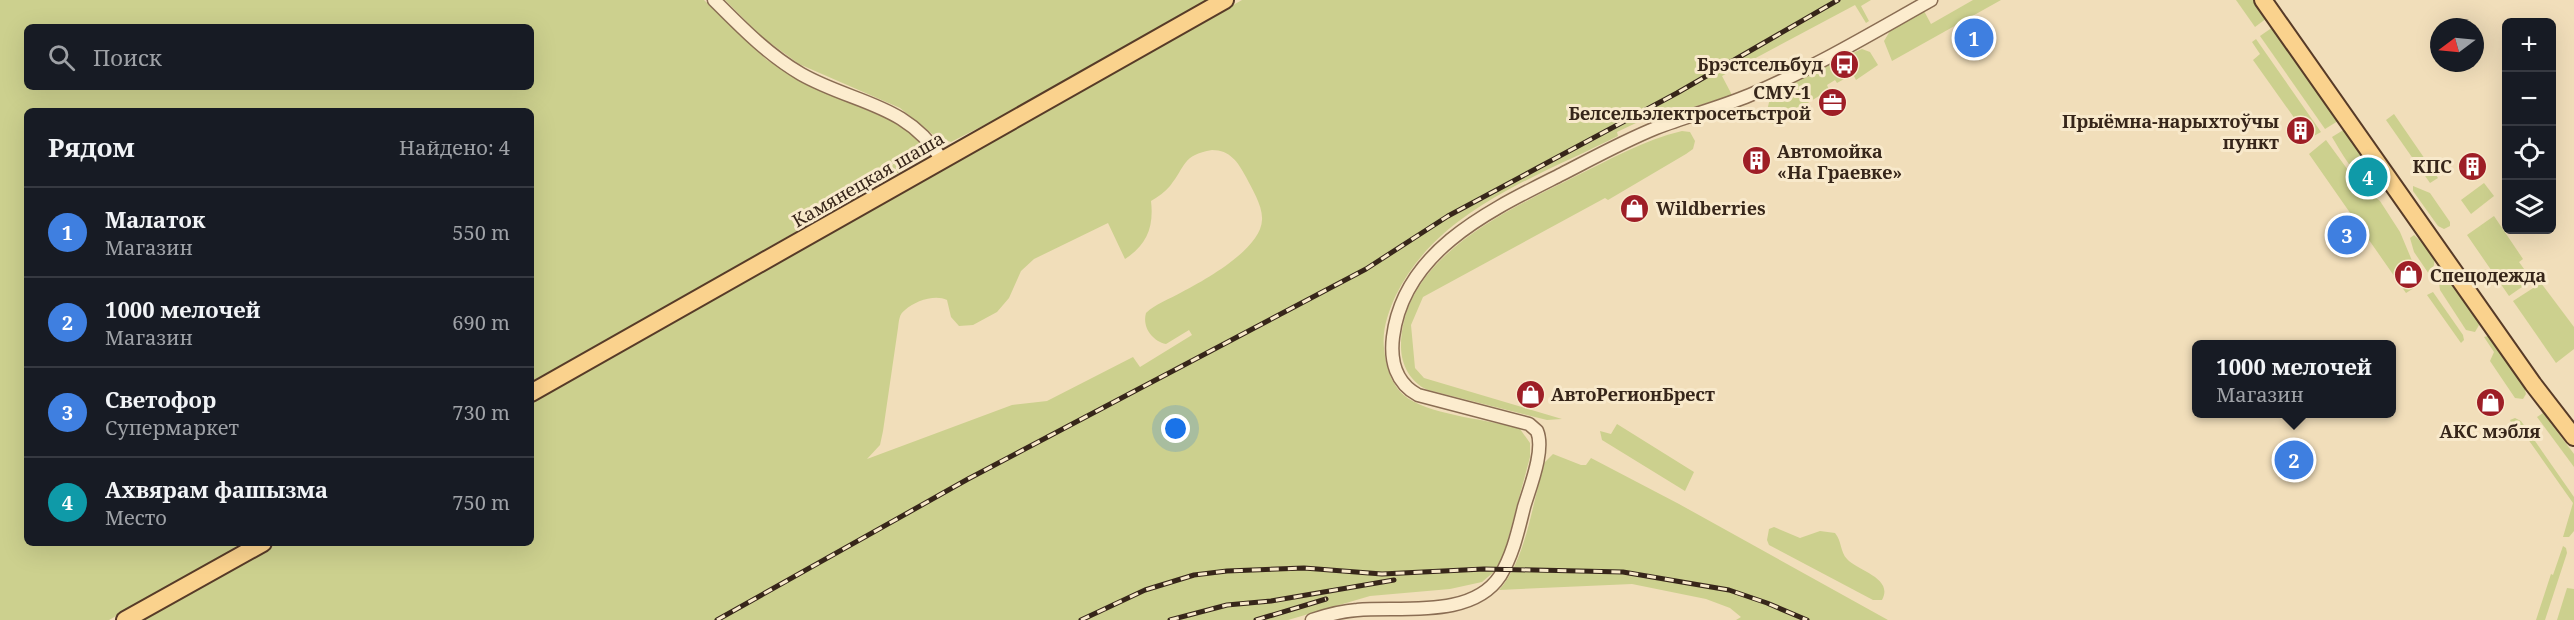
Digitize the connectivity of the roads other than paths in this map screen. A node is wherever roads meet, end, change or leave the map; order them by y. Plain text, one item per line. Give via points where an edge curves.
1 (714, 0) edge
2 (1225, 0) edge
3 (1931, 0) edge
4 (2263, 0) edge
5 (2273, 0) edge
6 (942, 160) junction
7 (534, 391) edge
8 (2574, 424) edge
9 (2574, 437) edge
10 (258, 546) edge
11 (125, 620) edge
12 (1312, 620) edge

1 - 6 street via 785,65 905,119 924,135
2 - 6 main road, Камянецкая шаша
3 - 12 street via 1750,95 1639,135 1502,204 1438,251 1412,286 1399,313 1392,347 1395,366 1402,382 1418,395 1529,424 1537,431 1539,453 1513,548 1496,582 1461,603 1357,610
4 - 9 main road
5 - 8 main road
6 - 7 main road, Камянецкая шаша
10 - 11 main road

